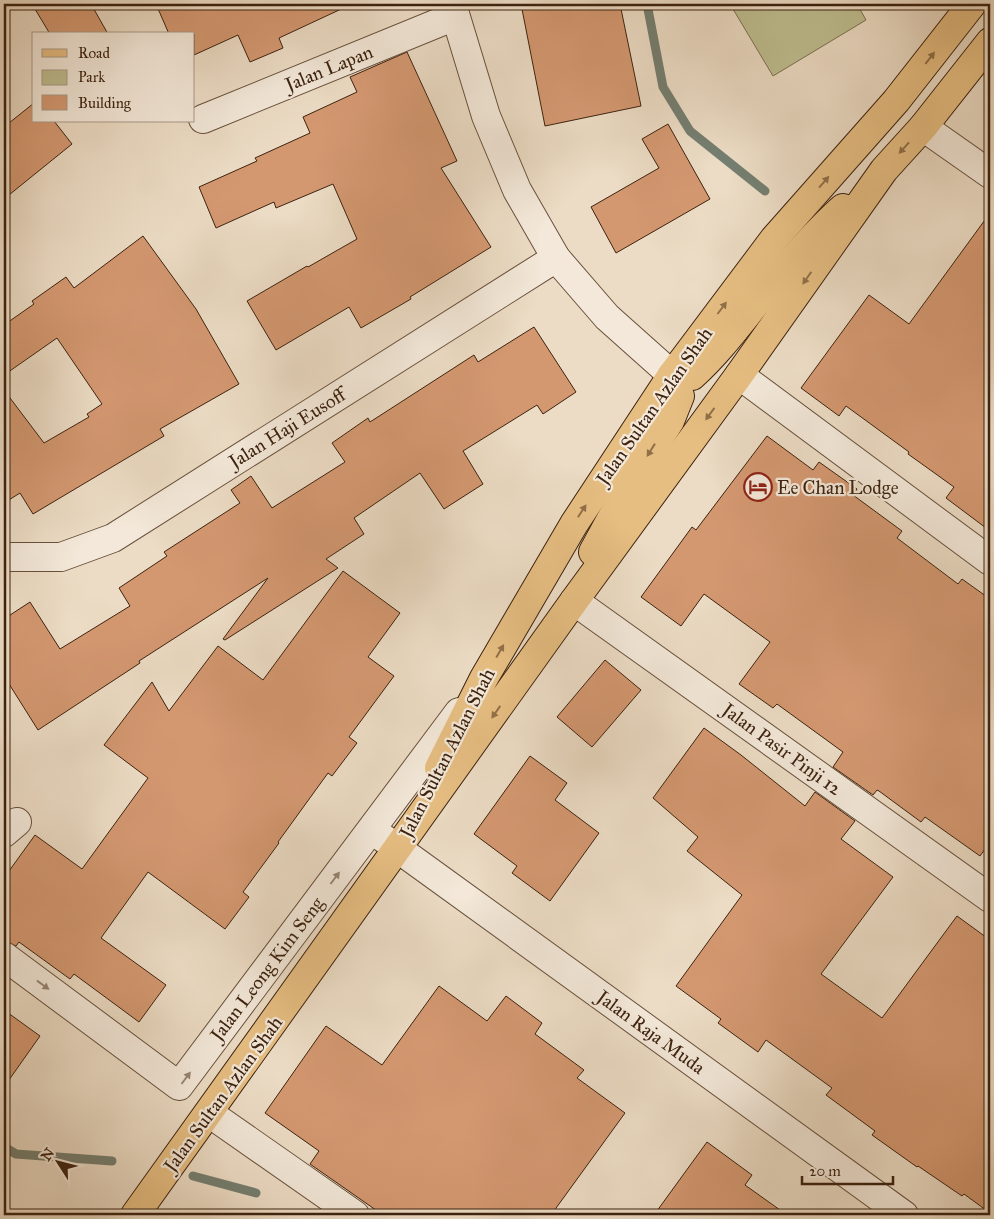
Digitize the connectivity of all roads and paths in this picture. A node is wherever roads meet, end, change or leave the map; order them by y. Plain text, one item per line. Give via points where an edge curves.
1 (972, 4) edge
2 (454, 10) edge
3 (990, 42) edge
4 (203, 119) dead end
5 (923, 127) junction
6 (884, 170) junction
7 (990, 174) edge
8 (556, 258) junction
9 (672, 375) junction
10 (739, 375) junction
11 (4, 557) edge
12 (990, 560) edge
13 (574, 601) junction
14 (484, 678) junction
15 (371, 830) junction
16 (398, 850) junction
17 (990, 898) edge
18 (4, 956) edge
19 (209, 1113) junction
20 (135, 1215) edge
21 (355, 1215) edge
22 (904, 1215) edge

9 -> 1 main road, Jalan Sultan Azlan Shah via 774,239 896,101
2 - 4 street, Jalan Lapan
2 - 8 street via 489,124 517,190
3 - 5 main road, Jalan Sultan Azlan Shah
5 -> 6 main road, Jalan Sultan Azlan Shah
5 - 7 street
6 - 9 main road via 815,234 712,358 692,376
6 -> 10 main road, Jalan Sultan Azlan Shah
8 - 9 street via 607,318
8 - 11 street, Jalan Haji Eusoff via 113,538 60,557
9 -> 13 main road via 680,396 670,421 596,544
14 -> 9 main road, Jalan Sultan Azlan Shah via 574,524
10 - 12 street
10 -> 13 main road, Jalan Sultan Azlan Shah
13 -> 16 main road, Jalan Sultan Azlan Shah
13 - 17 street, Jalan Pasir Pinji 12
14 - 15 street, Jalan Leong Kim Seng
14 - 16 main road, Jalan Sultan Azlan Shah
15 - 16 street, Jalan Raja Muda
18 -> 15 street, Jalan Leong Kim Seng via 180,1086
16 - 19 main road, Jalan Sultan Azlan Shah
16 - 22 street, Jalan Raja Muda
19 - 20 main road, Jalan Sultan Azlan Shah
19 - 21 street

